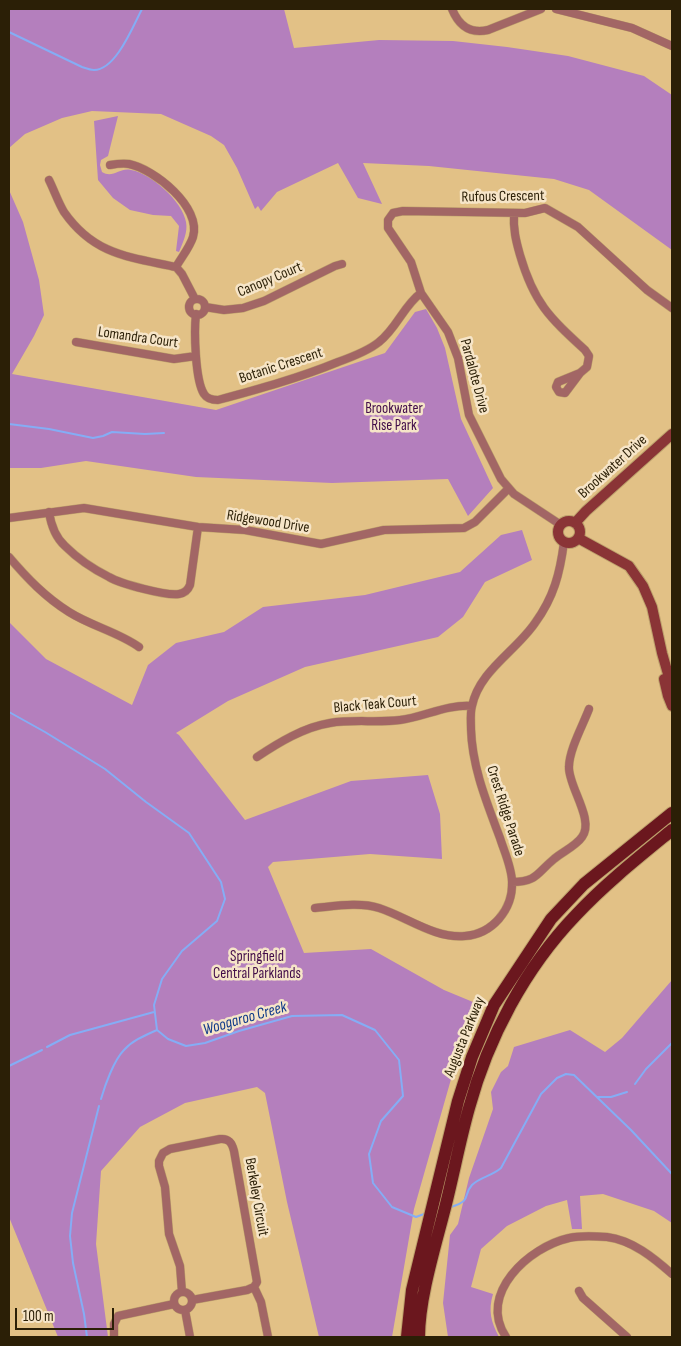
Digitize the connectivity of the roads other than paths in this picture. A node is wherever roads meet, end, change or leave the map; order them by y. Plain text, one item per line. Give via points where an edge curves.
1 (452, 9) edge
2 (541, 9) edge
3 (556, 9) edge
4 (672, 46) edge
5 (110, 165) dead end
6 (49, 180) dead end
7 (514, 213) junction
8 (391, 216) joint
9 (342, 264) dead end
10 (176, 267) junction
11 (421, 292) junction
12 (195, 300) junction
13 (205, 307) junction
14 (672, 308) edge
15 (196, 314) junction
16 (76, 342) dead end
17 (196, 356) junction
18 (580, 373) dead end
19 (672, 434) edge
20 (508, 489) junction
21 (49, 512) junction
22 (9, 518) edge
23 (576, 523) junction
24 (560, 524) junction
25 (198, 527) junction
26 (578, 538) junction
27 (564, 542) junction
28 (9, 557) edge
29 (139, 647) dead end
30 (662, 653) junction
31 (672, 688) edge
32 (472, 706) junction
33 (672, 706) edge
34 (590, 709) dead end
35 (256, 757) dead end
36 (672, 813) edge
37 (672, 830) edge
38 (512, 882) junction
39 (315, 908) dead end
40 (451, 1156) junction
41 (432, 1239) junction
42 (672, 1274) edge
43 (254, 1287) junction
44 (579, 1291) dead end
45 (182, 1292) junction
46 (192, 1300) junction
47 (174, 1304) junction
48 (185, 1310) junction
49 (114, 1337) edge
50 (190, 1337) edge
51 (268, 1337) edge
52 (407, 1337) edge
53 (419, 1337) edge
54 (506, 1337) edge
55 (626, 1337) edge

1 - 2 street via 464,27 480,32
3 - 4 street via 620,24
5 - 10 street via 128,163 141,168 172,188 186,206 192,216 193,237
6 - 10 street via 64,210 90,240 117,254
7 - 8 street, Rufous Crescent via 397,211
7 - 14 street, Rufous Crescent via 545,208 563,217
7 - 18 street via 513,229 527,279 536,297 552,319 589,356 587,367
8 - 11 street, Pardalote Drive via 388,228 411,262
9 - 13 street, Canopy Court via 243,308
10 - 12 street
11 - 17 street, Botanic Crescent via 378,343 357,355 278,384 213,400 204,395
11 - 20 street, Pardalote Drive via 448,332 458,358 469,415 484,449
12 - 13 street via 202,301
12 - 15 street via 190,307
13 - 15 street via 201,314
15 - 17 street, Botanic Crescent
16 - 17 street, Lomandra Court via 174,359
19 - 23 street, Brookwater Drive
20 - 24 street, Pardalote Drive
20 - 25 street, Ridgewood Drive via 476,522 456,529 384,530 320,544 245,530
21 - 22 street, Ridgewood Drive
21 - 25 street, Ridgewood Drive via 84,508
21 - 25 street via 51,525 64,546 92,567 130,585 176,594 186,592 190,585
23 - 24 street
23 - 26 street via 580,530
24 - 27 street via 558,533
26 - 27 street via 571,543
26 - 30 street via 629,566 652,607
27 - 32 street, Crest Ridge Parade via 555,588 544,609 535,624 491,670
28 - 29 street via 41,592 63,608 127,638
30 - 31 street
30 - 33 street via 664,683
32 - 35 street, Black Teak Court via 455,706 400,720 331,722 283,741
32 - 38 street, Crest Ridge Parade via 472,744 476,766
34 - 38 street via 568,766 586,826 582,837 534,878
36 - 40 main road, Augusta Parkway via 584,884 551,919 494,1005 458,1101
37 - 40 main road, Augusta Parkway via 575,916 536,965 512,1002 492,1044
38 - 39 street, Crest Ridge Parade via 508,904 496,923 478,934 467,936 443,934 377,907
40 - 41 main road, Augusta Parkway
41 - 52 main road, Augusta Parkway via 412,1290
41 - 53 main road, Augusta Parkway
42 - 54 street via 634,1246 609,1237 568,1238 529,1258 508,1278 497,1308
43 - 45 street, Berkeley Circuit via 257,1279 234,1151 230,1141 223,1139 170,1149 159,1161 169,1234 180,1266
43 - 46 street
43 - 51 street via 261,1302
44 - 55 street
45 - 46 street
45 - 47 street via 176,1295
46 - 48 street via 191,1306
47 - 48 street
47 - 49 street via 118,1316
48 - 50 street

